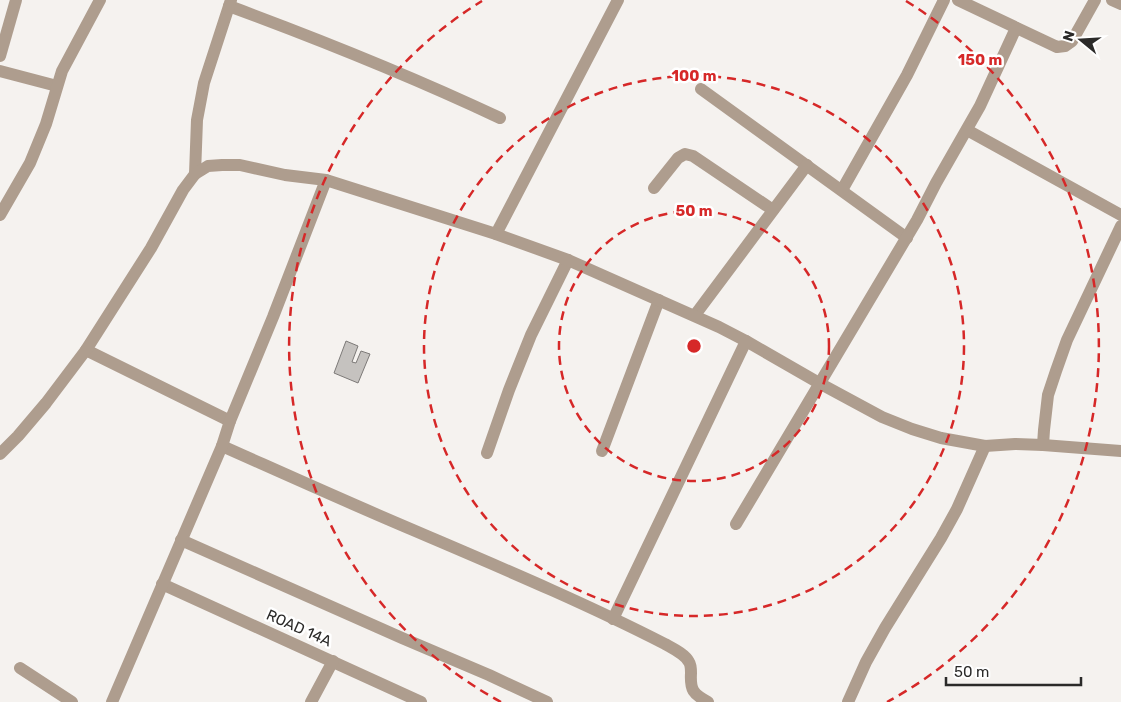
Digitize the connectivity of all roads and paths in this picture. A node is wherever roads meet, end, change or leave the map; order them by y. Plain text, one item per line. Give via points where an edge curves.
1 (16, 0) edge
2 (100, 0) edge
3 (618, 0) edge
4 (944, 0) edge
5 (958, 0) edge
6 (1095, 0) edge
7 (1112, 0) edge
8 (230, 3) edge
9 (1121, 4) edge
10 (1016, 28) junction
11 (0, 56) edge
12 (0, 71) edge
13 (57, 86) junction
14 (701, 89) dead end
15 (500, 118) dead end
16 (967, 130) junction
17 (807, 165) junction
18 (195, 174) junction
19 (326, 180) junction
20 (654, 188) dead end
21 (842, 190) junction
22 (774, 210) junction
23 (0, 215) edge
24 (1121, 215) edge
25 (1121, 226) edge
26 (496, 234) junction
27 (907, 238) junction
28 (568, 260) junction
29 (659, 300) junction
30 (695, 316) junction
31 (746, 341) junction
32 (86, 350) junction
33 (820, 383) junction
34 (230, 422) junction
35 (1044, 445) junction
36 (222, 446) junction
37 (985, 446) junction
38 (602, 451) dead end
39 (1121, 451) edge
40 (487, 453) dead end
41 (0, 454) edge
42 (736, 524) dead end
43 (182, 540) junction
44 (162, 584) junction
45 (613, 619) junction
46 (333, 661) junction
47 (20, 668) dead end
48 (72, 702) edge
49 (112, 702) edge
50 (311, 702) edge
51 (421, 702) edge
52 (547, 702) edge
53 (708, 702) edge
54 (848, 702) edge

1 - 11 street
2 - 13 street via 71,52
3 - 26 street
4 - 21 street via 907,75
5 - 10 street
6 - 10 street via 1066,46 1057,47
7 - 9 street
8 - 15 street
8 - 18 street via 204,83 197,120
10 - 16 street
12 - 13 street
13 - 23 street via 30,163
14 - 17 street
16 - 24 street
16 - 27 street
17 - 21 street
17 - 22 street
18 - 19 street via 208,166 240,165
18 - 32 street
19 - 26 street
19 - 34 street
20 - 22 street via 685,154
21 - 27 street
22 - 30 street
25 - 35 street via 1067,340 1056,371 1048,395
26 - 28 street
27 - 33 street
28 - 29 street
28 - 40 street via 531,336
29 - 30 street
29 - 38 street
30 - 31 street
31 - 33 street
31 - 45 street
32 - 34 street
32 - 41 street via 46,404
33 - 37 street via 882,417 912,429
33 - 42 street
34 - 36 street
35 - 37 street
35 - 39 street
36 - 43 street
36 - 45 street
37 - 54 street via 957,509 885,628
43 - 44 street
43 - 52 street
44 - 46 street, ROAD 14A
44 - 49 street
45 - 53 street via 683,655 691,667 693,692
46 - 50 street
46 - 51 street, ROAD 14A
47 - 48 street

